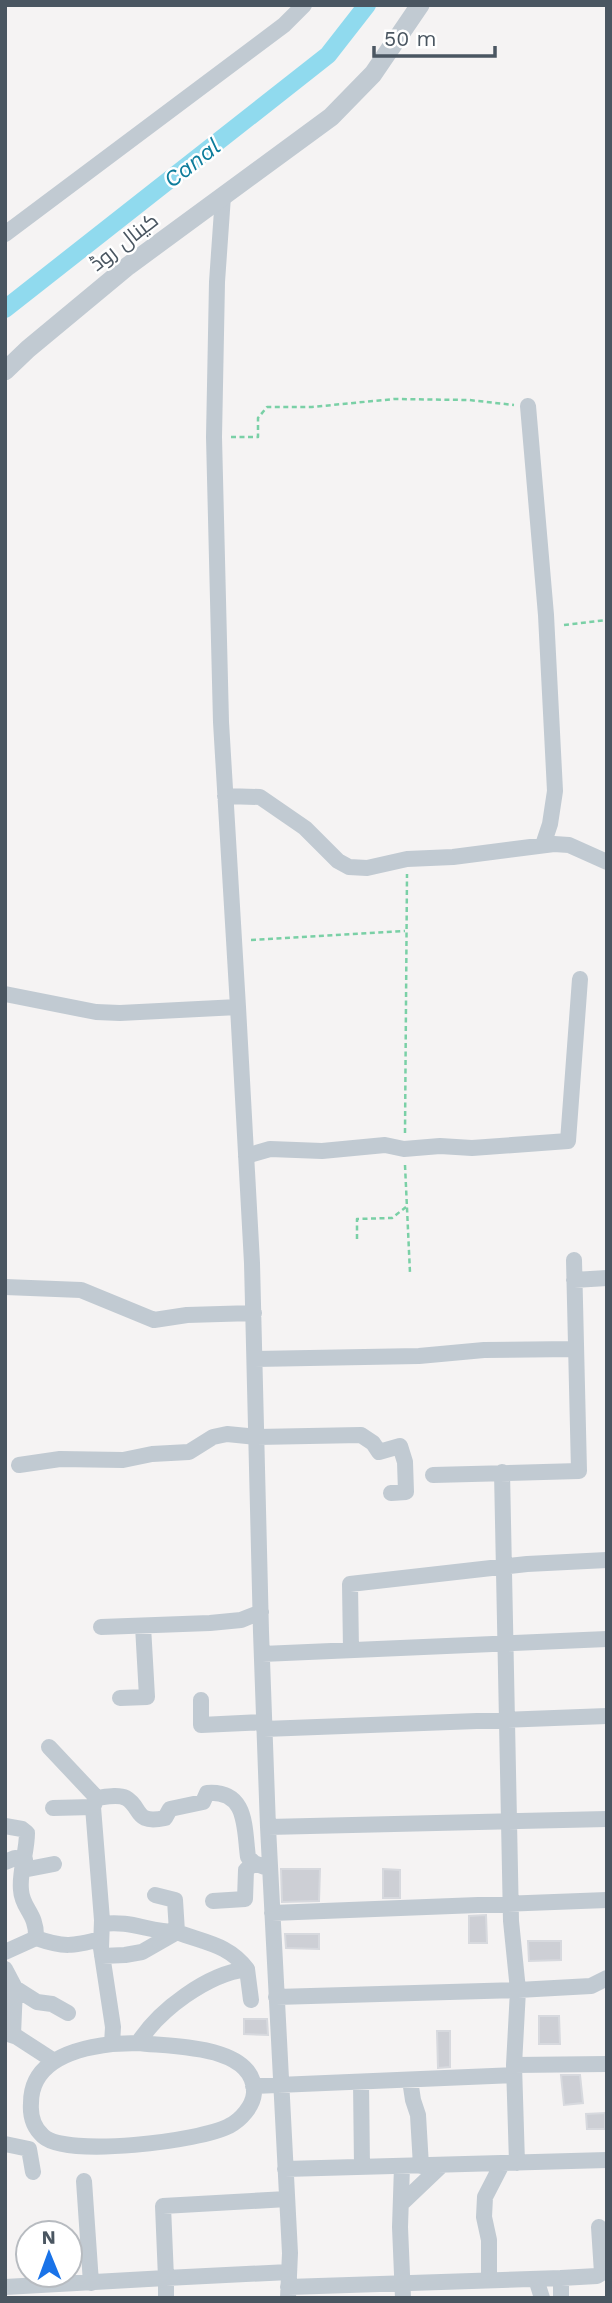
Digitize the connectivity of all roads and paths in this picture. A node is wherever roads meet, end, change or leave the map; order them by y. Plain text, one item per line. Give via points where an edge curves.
1 (304, 5) edge
2 (420, 5) edge
3 (223, 195) junction
4 (5, 234) edge
5 (5, 371) edge
6 (528, 406) joint
7 (214, 437) junction
8 (607, 620) edge
9 (547, 627) junction
10 (225, 796) junction
11 (543, 845) junction
12 (407, 859) junction
13 (607, 862) edge
14 (406, 931) junction
15 (234, 941) junction
16 (580, 979) dead end
17 (5, 994) edge
18 (238, 1007) junction
19 (404, 1149) junction
20 (246, 1156) junction
21 (406, 1207) junction
22 (357, 1239) dead end
23 (574, 1260) dead end
24 (410, 1273) dead end
25 (607, 1278) edge
26 (574, 1280) junction
27 (5, 1287) edge
28 (254, 1313) junction
29 (575, 1349) junction
30 (255, 1359) junction
31 (257, 1437) junction
32 (19, 1465) dead end
33 (502, 1472) junction
34 (433, 1475) dead end
35 (391, 1493) dead end
36 (607, 1560) edge
37 (504, 1567) junction
38 (261, 1612) junction
39 (143, 1626) junction
40 (101, 1627) dead end
41 (607, 1639) edge
42 (506, 1643) junction
43 (351, 1650) junction
44 (262, 1654) junction
45 (120, 1698) dead end
46 (201, 1700) dead end
47 (607, 1716) edge
48 (507, 1720) junction
49 (264, 1725) junction
50 (49, 1747) dead end
51 (95, 1802) junction
52 (53, 1808) dead end
53 (607, 1818) edge
54 (509, 1820) junction
55 (5, 1826) edge
56 (268, 1827) junction
57 (5, 1862) edge
58 (24, 1864) junction
59 (54, 1864) dead end
60 (262, 1866) junction
61 (156, 1895) dead end
62 (214, 1900) dead end
63 (607, 1900) edge
64 (511, 1905) junction
65 (272, 1913) junction
66 (102, 1932) junction
67 (177, 1932) junction
68 (36, 1938) junction
69 (5, 1952) edge
70 (102, 1956) junction
71 (247, 1969) junction
72 (8, 1977) edge
73 (607, 1978) edge
74 (518, 1990) junction
75 (276, 1997) junction
76 (251, 2000) dead end
77 (68, 2012) dead end
78 (9, 2034) edge
79 (138, 2043) junction
80 (112, 2044) junction
81 (54, 2061) junction
82 (607, 2064) edge
83 (514, 2070) junction
84 (410, 2080) junction
85 (361, 2082) junction
86 (281, 2084) junction
87 (253, 2086) junction
88 (46, 2139) junction
89 (5, 2144) edge
90 (29, 2149) junction
91 (5, 2158) edge
92 (607, 2160) edge
93 (510, 2163) junction
94 (442, 2165) junction
95 (402, 2166) junction
96 (421, 2166) junction
97 (362, 2167) junction
98 (285, 2169) junction
99 (33, 2172) dead end
100 (84, 2180) dead end
101 (287, 2199) junction
102 (401, 2204) junction
103 (599, 2227) dead end
104 (604, 2272) edge
105 (166, 2278) junction
106 (561, 2278) junction
107 (536, 2279) junction
108 (489, 2280) junction
109 (289, 2286) edge
110 (5, 2287) edge
111 (85, 2288) edge
112 (403, 2290) edge
113 (166, 2298) edge
114 (542, 2298) edge
115 (561, 2298) edge

1 - 4 street via 284,25
2 - 3 street, کینال روڈ via 373,74 331,117
3 - 5 street, کینال روڈ via 128,267
3 - 7 street
6 - 7 path via 394,399 267,407 258,418 258,437
6 - 9 street
7 - 10 street
8 - 9 path
9 - 11 street via 555,791
10 - 12 street via 260,797 349,867
10 - 15 street
11 - 12 street
11 - 13 street via 569,845
12 - 14 path
14 - 15 path
14 - 19 path
15 - 18 street
16 - 19 street via 568,1141
17 - 18 street via 96,1012
18 - 20 street
19 - 20 street via 385,1145 322,1151 270,1149
19 - 21 path
20 - 28 street
21 - 22 path via 393,1218 357,1219
21 - 24 path
23 - 26 street
25 - 26 street
26 - 29 street
27 - 28 street via 81,1290 154,1320
28 - 30 street
29 - 30 street
29 - 33 street via 579,1471
30 - 31 street
31 - 32 street via 227,1434 188,1452 138,1458 60,1459
31 - 35 street via 361,1435 379,1452 400,1446 406,1492
31 - 38 street
33 - 34 street
33 - 37 street
36 - 37 street
37 - 42 street
37 - 43 street via 350,1584
38 - 39 street via 241,1620
38 - 44 street
39 - 40 street
39 - 45 street via 147,1697
41 - 42 street
42 - 43 street
42 - 48 street
43 - 44 street
44 - 49 street
46 - 49 street via 201,1725
47 - 48 street
48 - 49 street
48 - 54 street
49 - 56 street
50 - 51 street
51 - 52 street
51 - 60 street via 123,1796 138,1814 158,1820 170,1809 203,1802 207,1793 225,1793 242,1815 248,1857
51 - 66 street
53 - 54 street
54 - 56 street
54 - 64 street
55 - 58 street via 27,1833
56 - 60 street
57 - 58 street via 15,1858
58 - 59 street
58 - 68 street via 22,1901 32,1913
60 - 62 street via 246,1870 245,1899
60 - 65 street
61 - 67 street via 175,1900
63 - 64 street
64 - 65 street
64 - 74 street
65 - 75 street
66 - 67 street via 127,1923
66 - 68 street via 72,1947
66 - 70 street
67 - 70 street via 142,1952
67 - 71 street via 221,1947
68 - 69 street
70 - 80 street
71 - 76 street
71 - 79 street via 231,1971 184,1997 163,2013
72 - 77 street via 37,2001
72 - 78 street
73 - 74 street via 591,1986
74 - 75 street
74 - 83 street
75 - 86 street
78 - 81 street
79 - 80 street
79 - 87 street via 226,2055 247,2073
80 - 81 street
81 - 88 street via 36,2077 31,2092 33,2122
82 - 83 street
83 - 84 street
83 - 93 street
84 - 85 street
84 - 96 street
85 - 86 street
85 - 97 street
86 - 87 street
86 - 98 street
87 - 88 street via 251,2104 243,2115 205,2135 106,2146 67,2145
88 - 90 street
89 - 90 street
90 - 91 street
90 - 99 street
92 - 93 street
93 - 94 street
93 - 108 street via 485,2197
94 - 96 street
94 - 102 street
95 - 96 street
95 - 97 street
95 - 102 street
97 - 98 street
98 - 101 street
100 - 111 street
101 - 105 street via 163,2206
101 - 109 street
102 - 112 street
103 - 104 street
104 - 106 street
105 - 109 street
105 - 111 street
105 - 113 street
106 - 107 street
106 - 115 street
107 - 108 street
107 - 114 street
108 - 112 street
109 - 112 street
110 - 111 street

